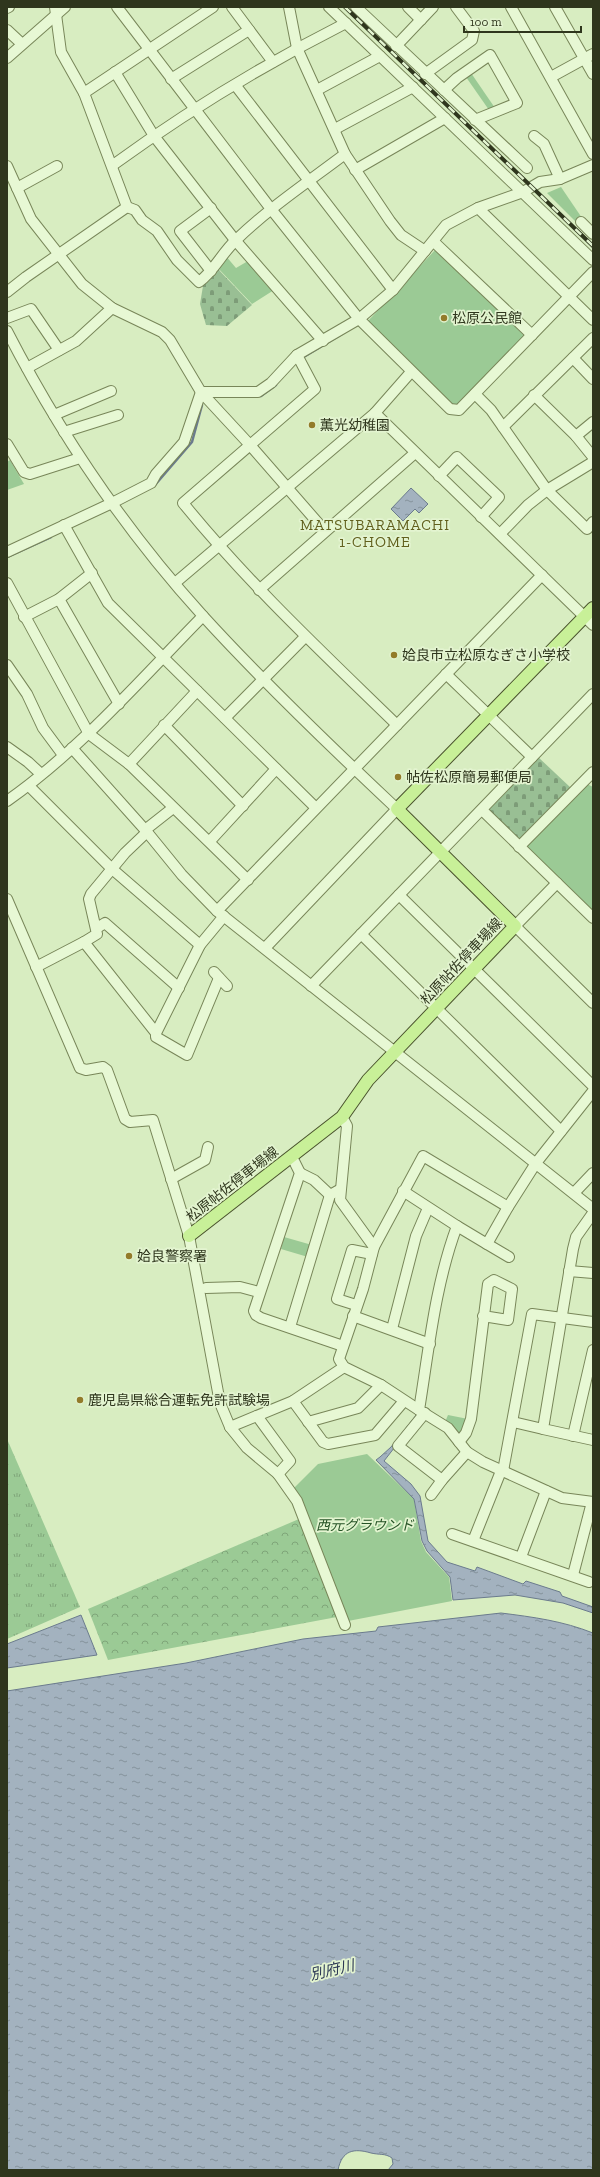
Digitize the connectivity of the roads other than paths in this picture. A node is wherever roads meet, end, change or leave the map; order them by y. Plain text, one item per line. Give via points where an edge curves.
1 (65, 7) edge
2 (117, 7) edge
3 (213, 7) edge
4 (232, 7) edge
5 (289, 7) edge
6 (329, 7) edge
7 (356, 7) edge
8 (408, 7) edge
9 (433, 7) edge
10 (456, 7) edge
11 (512, 7) edge
12 (555, 7) edge
13 (56, 11) edge
14 (421, 20) junction
15 (346, 23) junction
16 (7, 30) edge
17 (249, 30) junction
18 (22, 44) junction
19 (396, 46) junction
20 (297, 48) junction
21 (147, 49) junction
22 (380, 56) junction
23 (589, 57) edge
24 (7, 58) edge
25 (273, 62) junction
26 (115, 72) junction
27 (425, 74) junction
28 (593, 74) edge
29 (551, 77) junction
30 (172, 79) junction
31 (236, 86) junction
32 (413, 87) junction
33 (317, 90) junction
34 (444, 90) junction
35 (84, 93) junction
36 (195, 109) junction
37 (445, 118) junction
38 (475, 120) junction
39 (335, 129) junction
40 (154, 136) junction
41 (534, 136) dead end
42 (345, 154) junction
43 (593, 154) edge
44 (113, 165) junction
45 (7, 166) edge
46 (57, 166) dead end
47 (592, 167) edge
48 (526, 168) dead end
49 (355, 170) junction
50 (560, 179) junction
51 (309, 181) junction
52 (17, 188) junction
53 (523, 192) junction
54 (127, 207) junction
55 (211, 208) junction
56 (478, 208) junction
57 (271, 209) junction
58 (581, 222) dead end
59 (593, 234) edge
60 (236, 240) junction
61 (434, 242) junction
62 (425, 251) junction
63 (58, 255) junction
64 (593, 260) edge
65 (212, 271) junction
66 (593, 272) edge
67 (393, 290) junction
68 (7, 292) edge
69 (569, 297) junction
70 (112, 308) junction
71 (7, 318) edge
72 (359, 319) junction
73 (593, 320) edge
74 (7, 331) edge
75 (532, 335) junction
76 (593, 338) edge
77 (323, 341) junction
78 (10, 345) edge
79 (59, 350) junction
80 (297, 355) junction
81 (573, 358) junction
82 (27, 368) junction
83 (411, 372) junction
84 (593, 379) edge
85 (111, 391) dead end
86 (201, 392) junction
87 (475, 394) junction
88 (534, 395) junction
89 (375, 413) junction
90 (118, 415) dead end
91 (54, 416) junction
92 (593, 422) edge
93 (503, 427) junction
94 (64, 432) junction
95 (576, 436) junction
96 (7, 444) edge
97 (250, 445) junction
98 (415, 454) junction
99 (593, 457) edge
100 (80, 458) junction
101 (593, 462) edge
102 (439, 476) junction
103 (286, 487) junction
104 (547, 490) junction
105 (112, 503) junction
106 (481, 517) junction
107 (593, 522) edge
108 (64, 525) junction
109 (325, 531) junction
110 (500, 534) junction
111 (219, 547) junction
112 (7, 552) edge
113 (92, 573) junction
114 (542, 575) junction
115 (7, 583) edge
116 (175, 583) junction
117 (259, 590) junction
118 (59, 599) junction
119 (203, 616) junction
120 (590, 616) edge
121 (24, 617) junction
122 (305, 637) junction
123 (162, 658) junction
124 (7, 665) edge
125 (446, 674) junction
126 (264, 678) junction
127 (198, 691) junction
128 (591, 699) edge
129 (119, 704) junction
130 (487, 715) junction
131 (225, 718) junction
132 (164, 725) junction
133 (397, 725) junction
134 (89, 734) junction
135 (7, 747) edge
136 (68, 751) junction
137 (532, 757) junction
138 (129, 764) junction
139 (354, 768) junction
140 (276, 769) junction
141 (41, 774) junction
142 (592, 775) edge
143 (29, 786) junction
144 (7, 801) edge
145 (243, 806) junction
146 (315, 807) junction
147 (173, 808) junction
148 (397, 809) junction
149 (482, 810) junction
150 (146, 831) junction
151 (210, 841) junction
152 (519, 847) junction
153 (441, 851) junction
154 (111, 868) junction
155 (248, 880) junction
156 (557, 883) junction
157 (399, 896) junction
158 (7, 899) edge
159 (220, 913) junction
160 (593, 918) edge
161 (515, 926) junction
162 (97, 928) junction
163 (361, 934) junction
164 (84, 942) junction
165 (200, 945) junction
166 (265, 948) junction
167 (36, 967) junction
168 (475, 969) junction
169 (227, 986) dead end
170 (311, 986) junction
171 (179, 988) junction
172 (593, 1003) edge
173 (437, 1009) junction
174 (156, 1033) junction
175 (396, 1050) junction
176 (593, 1086) edge
177 (593, 1091) edge
178 (342, 1117) junction
179 (561, 1131) junction
180 (208, 1148) dead end
181 (292, 1157) junction
182 (536, 1163) junction
183 (300, 1173) junction
184 (593, 1173) edge
185 (171, 1179) junction
186 (339, 1190) junction
187 (403, 1191) junction
188 (574, 1193) junction
189 (330, 1195) junction
190 (508, 1206) junction
191 (428, 1208) junction
192 (593, 1209) edge
193 (593, 1213) edge
194 (457, 1226) junction
195 (189, 1236) junction
196 (487, 1244) junction
197 (373, 1250) junction
198 (509, 1257) dead end
199 (569, 1271) junction
200 (593, 1273) edge
201 (206, 1288) dead end
202 (259, 1292) junction
203 (356, 1305) junction
204 (353, 1316) junction
205 (483, 1316) dead end
206 (562, 1317) junction
207 (593, 1322) edge
208 (290, 1327) junction
209 (392, 1330) junction
210 (430, 1344) junction
211 (343, 1346) junction
212 (593, 1350) edge
213 (344, 1367) junction
214 (381, 1385) junction
215 (404, 1401) junction
216 (293, 1402) junction
217 (422, 1412) junction
218 (257, 1416) junction
219 (308, 1422) junction
220 (513, 1422) junction
221 (230, 1427) junction
222 (543, 1429) junction
223 (573, 1436) junction
224 (593, 1440) edge
225 (459, 1442) junction
226 (467, 1452) junction
227 (502, 1471) junction
228 (278, 1474) junction
229 (442, 1480) junction
230 (546, 1491) junction
231 (431, 1496) dead end
232 (592, 1502) edge
233 (452, 1534) dead end
234 (473, 1541) junction
235 (521, 1557) junction
236 (573, 1575) junction
237 (589, 1582) dead end
238 (345, 1625) dead end

1 - 13 street
2 - 21 street
3 - 21 street
4 - 17 street
5 - 20 street
6 - 15 street
7 - 19 street
8 - 14 street
9 - 14 street
10 - 27 street via 474,32 472,40
11 - 29 street
12 - 23 street
13 - 18 street
13 - 35 street via 62,52
14 - 19 street
15 - 20 street
15 - 22 street
16 - 18 street
17 - 25 street
17 - 30 street
18 - 24 street
19 - 27 street
20 - 25 street
20 - 33 street
21 - 26 street
21 - 30 street
22 - 32 street
22 - 33 street
23 - 28 street
23 - 29 street
25 - 31 street
26 - 35 street
26 - 40 street
27 - 34 street
29 - 43 street
30 - 36 street
31 - 36 street
31 - 51 street
32 - 37 street
32 - 39 street
33 - 39 street
34 - 38 street
34 - 38 street via 490,55 517,103
35 - 44 street
36 - 40 street
36 - 57 street
37 - 49 street
37 - 53 street
38 - 48 street
39 - 42 street
40 - 44 street
40 - 55 street
41 - 50 street via 544,144
42 - 49 street
42 - 51 street
44 - 54 street
45 - 52 street
46 - 52 street
47 - 50 street
49 - 62 street via 402,235
50 - 53 street via 540,182
51 - 57 street
51 - 67 street
52 - 63 street via 31,219
53 - 56 street
53 - 64 street
54 - 63 street
54 - 65 street via 136,210 142,220 157,231 177,260 199,282
55 - 60 street
55 - 65 street via 180,231
56 - 61 street via 446,225
56 - 69 street
57 - 60 street
57 - 72 street
58 - 59 street
60 - 65 street via 220,257
60 - 77 street
61 - 62 street
61 - 75 street
62 - 67 street
63 - 68 street
63 - 70 street via 82,284
66 - 69 street
67 - 72 street
69 - 73 street
69 - 75 street
70 - 79 street via 76,341
70 - 86 street via 162,332 170,340
71 - 79 street via 31,309
72 - 77 street
72 - 83 street
74 - 78 street
75 - 87 street
76 - 81 street
77 - 80 street
78 - 82 street
79 - 82 street
80 - 86 street via 271,383 258,392
80 - 97 street via 315,389
81 - 84 street
81 - 88 street
82 - 91 street
83 - 87 street via 450,409 460,410
83 - 89 street
85 - 91 street
86 - 97 street
86 - 105 street via 184,442 151,483
87 - 93 street
88 - 93 street
88 - 95 street
89 - 98 street
89 - 103 street
90 - 94 street
91 - 94 street
92 - 95 street
93 - 104 street
94 - 100 street
95 - 99 street
96 - 100 street via 24,472 30,474
97 - 103 street
97 - 111 street via 183,503
98 - 102 street
98 - 109 street
100 - 105 street
101 - 104 street
102 - 106 street
102 - 106 street via 457,457 499,497
103 - 109 street
103 - 111 street
104 - 107 street via 586,528
104 - 110 street via 528,505
105 - 108 street
105 - 116 street
106 - 110 street
108 - 112 street
108 - 113 street
109 - 117 street
110 - 114 street
111 - 116 street
111 - 117 street
113 - 118 street
113 - 123 street via 108,603
114 - 120 street
114 - 125 street
115 - 121 street
116 - 119 street
117 - 122 street
118 - 121 street
118 - 129 street
119 - 123 street
119 - 126 street
120 - 130 main road
121 - 134 street
122 - 126 street
122 - 133 street
123 - 127 street
123 - 129 street
124 - 136 street via 28,694 43,728
125 - 130 street
125 - 133 street
126 - 131 street
126 - 139 street
127 - 131 street
127 - 132 street
128 - 137 street
129 - 134 street
130 - 137 street
130 - 148 main road
131 - 140 street
132 - 138 street
132 - 145 street
133 - 139 street
134 - 136 street
134 - 138 street
135 - 141 street
136 - 141 street
136 - 150 street
137 - 149 street
138 - 147 street
139 - 146 street
139 - 148 street
140 - 145 street
140 - 146 street
141 - 143 street
142 - 152 street
143 - 144 street
143 - 154 street
145 - 151 street
146 - 155 street
147 - 150 street
147 - 151 street
148 - 153 main road, 松原帖佐停車場線
148 - 166 street
149 - 152 street
149 - 153 street
150 - 154 street
150 - 159 street via 182,875
151 - 155 street
152 - 156 street
153 - 157 street
153 - 161 main road, 松原帖佐停車場線
154 - 162 street via 89,899
154 - 165 street
155 - 159 street
156 - 160 street
156 - 161 street
157 - 163 street
157 - 168 street
158 - 167 street
159 - 165 street
159 - 166 street
161 - 168 main road, 松原帖佐停車場線
161 - 172 street
162 - 164 street via 97,934
162 - 171 street via 105,923
163 - 170 street
163 - 173 street
164 - 167 street
164 - 174 street
165 - 171 street
166 - 170 street
167 - 185 street via 80,1068 86,1070 103,1067 108,1070 125,1119 130,1122 153,1120
168 - 173 main road, 松原帖佐停車場線
168 - 176 street
169 - 174 street via 216,975 187,1055 156,1037
170 - 175 street
171 - 174 street
173 - 175 main road, 松原帖佐停車場線
173 - 179 street
175 - 178 main road, 松原帖佐停車場線 via 368,1080
175 - 182 street
177 - 179 street
178 - 181 main road, 松原帖佐停車場線
178 - 186 street via 347,1126
179 - 182 street
180 - 185 street via 205,1160
181 - 183 street
181 - 195 main road, 松原帖佐停車場線
182 - 188 street
182 - 190 street
183 - 189 street via 314,1180
183 - 202 street via 277,1246
184 - 188 street
185 - 195 street
186 - 189 street
186 - 197 street via 340,1200
187 - 190 street via 423,1156
187 - 191 street
187 - 197 street
188 - 192 street
189 - 208 street
190 - 196 street
191 - 194 street
191 - 209 street via 416,1236
193 - 199 street via 576,1237
194 - 196 street
194 - 210 street via 446,1256
195 - 221 street via 220,1403
196 - 198 street
197 - 203 street
197 - 203 street via 352,1250 338,1298
199 - 200 street
199 - 206 street
201 - 202 street via 240,1287
202 - 208 street via 254,1310 256,1315
203 - 204 street
204 - 209 street
204 - 211 street
205 - 225 street via 471,1419 466,1433
206 - 207 street
206 - 220 street via 532,1314
206 - 222 street
208 - 211 street
209 - 210 street
210 - 217 street
211 - 213 street via 339,1359
212 - 223 street
213 - 214 street
213 - 216 street
214 - 215 street
214 - 219 street via 358,1408
215 - 217 street
215 - 219 street via 375,1435 328,1444 323,1442
216 - 218 street
216 - 219 street
217 - 225 street via 448,1428
217 - 229 street via 398,1446
218 - 221 street
218 - 228 street via 290,1461
220 - 222 street
220 - 227 street
221 - 228 street via 247,1448
222 - 223 street
223 - 224 street
225 - 226 street
226 - 227 street
226 - 229 street
227 - 230 street
227 - 234 street
228 - 238 street via 297,1501
229 - 231 street
230 - 232 street via 562,1498
230 - 235 street
232 - 236 street
233 - 234 street
234 - 235 street
235 - 236 street
236 - 237 street

